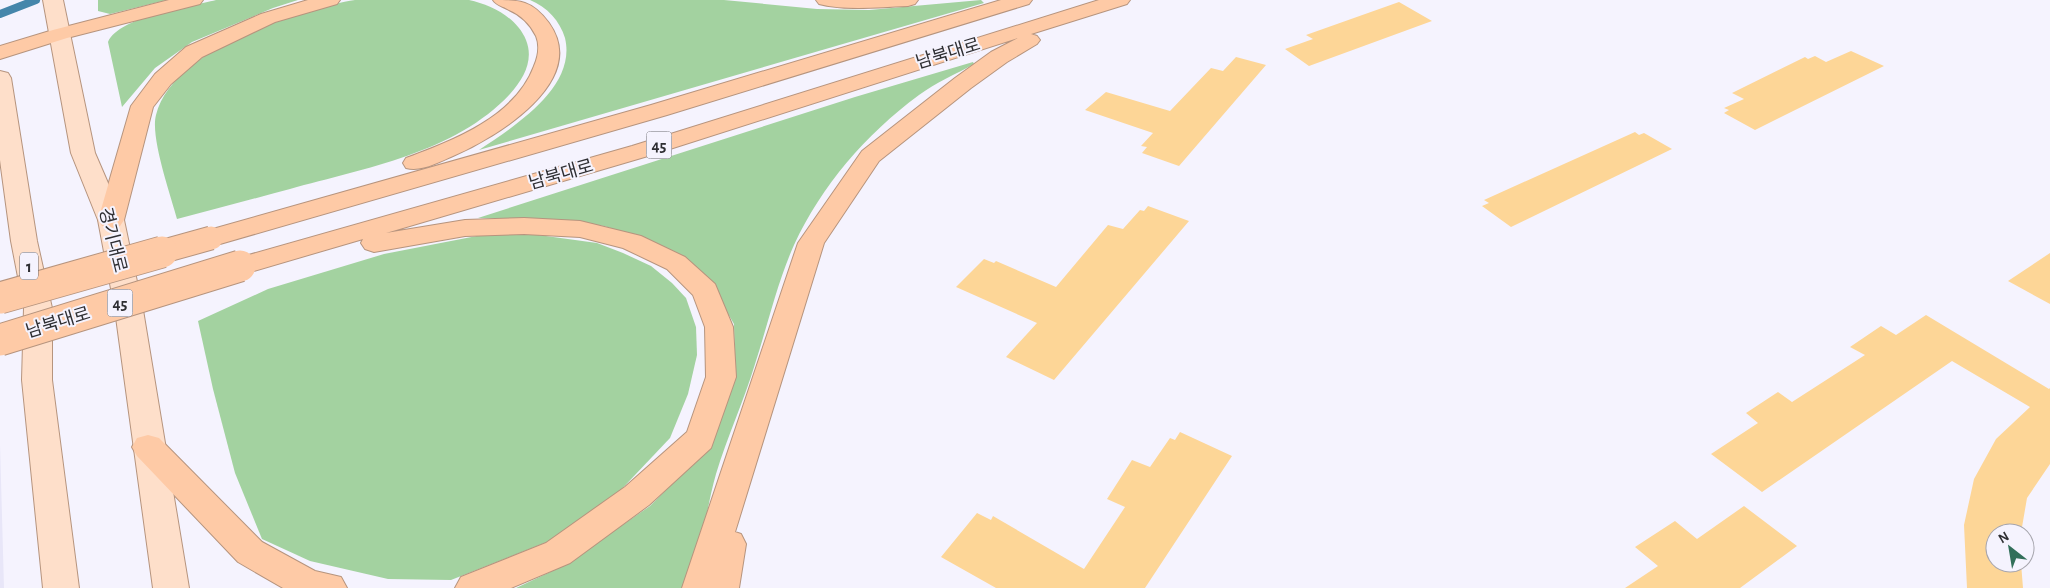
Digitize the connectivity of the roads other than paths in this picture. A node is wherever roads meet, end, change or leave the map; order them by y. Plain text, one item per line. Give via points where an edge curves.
1 (193, 0) edge
2 (330, 0) edge
3 (503, 0) edge
4 (826, 0) edge
5 (908, 0) edge
6 (1022, 0) edge
7 (1120, 0) edge
8 (1075, 14) junction
9 (56, 16) edge
10 (0, 53) edge
11 (0, 78) edge
12 (111, 220) junction
13 (211, 238) junction
14 (240, 266) junction
15 (0, 298) edge
16 (0, 340) edge
17 (749, 440) junction
18 (148, 447) junction
19 (61, 588) edge
20 (171, 588) edge
21 (329, 588) edge
22 (473, 588) edge
23 (700, 588) edge
24 (721, 588) edge

1 - 9 highway
2 - 12 highway via 268,18 194,52 163,79 142,106
3 - 13 highway via 516,4 539,22 550,42 544,71 526,100 490,128 446,152
4 - 5 highway
6 - 13 highway, 남북대로 / 45 via 659,110
7 - 8 highway, 남북대로 / 45
8 - 14 highway, 남북대로 / 45 via 640,151
8 - 17 highway via 999,57 870,156 811,243
9 - 10 highway
9 - 12 main road, 경기대로 via 83,153
11 - 19 main road, 1 via 24,241 38,308 37,380
12 - 18 main road, 경기대로 via 129,310
13 - 15 highway, 남북대로 / 45, bridge
14 - 16 highway, 남북대로 / 45, bridge
14 - 22 highway via 465,228 533,226 580,229 632,242 676,263 705,290 719,327 722,377 700,439 637,496 558,553
17 - 23 highway
17 - 24 highway
18 - 20 main road, 경기대로
18 - 21 highway via 250,552 309,585

